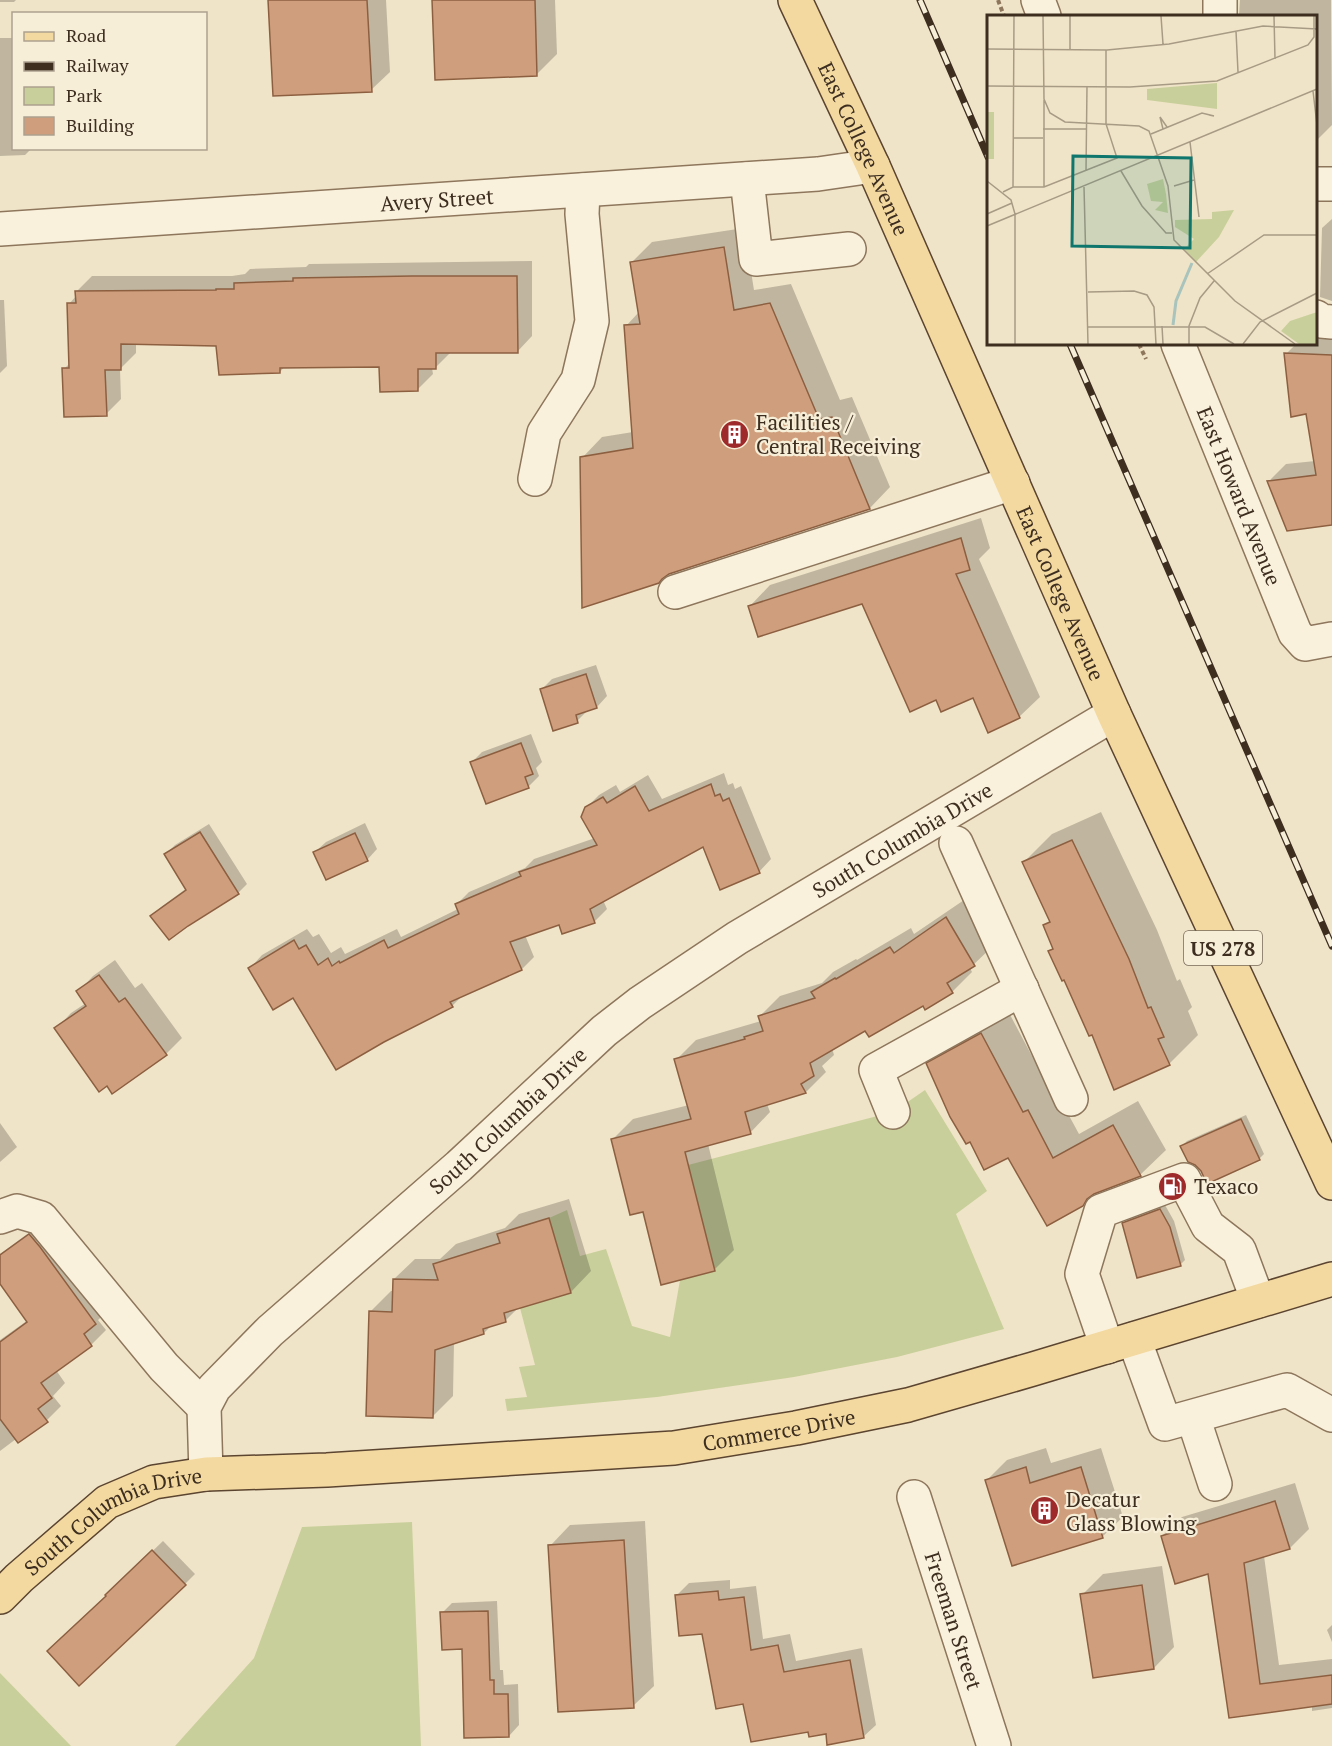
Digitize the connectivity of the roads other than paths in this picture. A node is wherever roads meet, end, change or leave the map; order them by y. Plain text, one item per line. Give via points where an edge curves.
1 (795, 0) edge
2 (1038, 0) edge
3 (1044, 15) edge
4 (873, 165) junction
5 (747, 178) junction
6 (583, 190) junction
7 (0, 229) edge
8 (849, 249) dead end
9 (1317, 318) edge
10 (1332, 322) edge
11 (1178, 345) edge
12 (535, 479) dead end
13 (1013, 483) junction
14 (675, 592) dead end
15 (1324, 643) edge
16 (1114, 714) junction
17 (956, 843) dead end
18 (1022, 989) junction
19 (1071, 1099) dead end
20 (893, 1112) dead end
21 (1332, 1183) edge
22 (0, 1217) edge
23 (1332, 1278) edge
24 (1258, 1301) junction
25 (1120, 1343) junction
26 (204, 1407) junction
27 (1332, 1415) edge
28 (1193, 1417) junction
29 (206, 1474) junction
30 (1215, 1484) dead end
31 (914, 1497) dead end
32 (0, 1597) edge
33 (994, 1746) edge

1 - 4 main road, East College Avenue / US 278
2 - 3 street
4 - 5 street, Avery Street via 830,173
4 - 13 main road, East College Avenue / US 278
5 - 6 street, Avery Street
5 - 8 street via 756,259
6 - 7 street, Avery Street
6 - 12 street via 592,321 578,380 544,433
9 - 10 street
11 - 15 street, East Howard Avenue via 1295,633
13 - 14 street
13 - 16 main road, East College Avenue / US 278
16 - 21 main road, East College Avenue / US 278
16 - 26 street, South Columbia Drive via 737,938 640,1003 270,1331 214,1388
17 - 18 street
18 - 19 street
18 - 20 street via 876,1070
22 - 26 street via 18,1211 41,1218 164,1367
23 - 24 main road, Commerce Drive
24 - 25 main road, Commerce Drive
24 - 25 street via 1239,1250 1208,1226 1184,1180 1101,1211 1082,1274
25 - 28 street via 1165,1424
25 - 29 main road, Commerce Drive via 908,1405 674,1448
26 - 29 street, South Columbia Drive
27 - 28 street via 1287,1390
28 - 30 street
29 - 32 main road, South Columbia Drive via 154,1482 107,1502
31 - 33 street, Freeman Street

